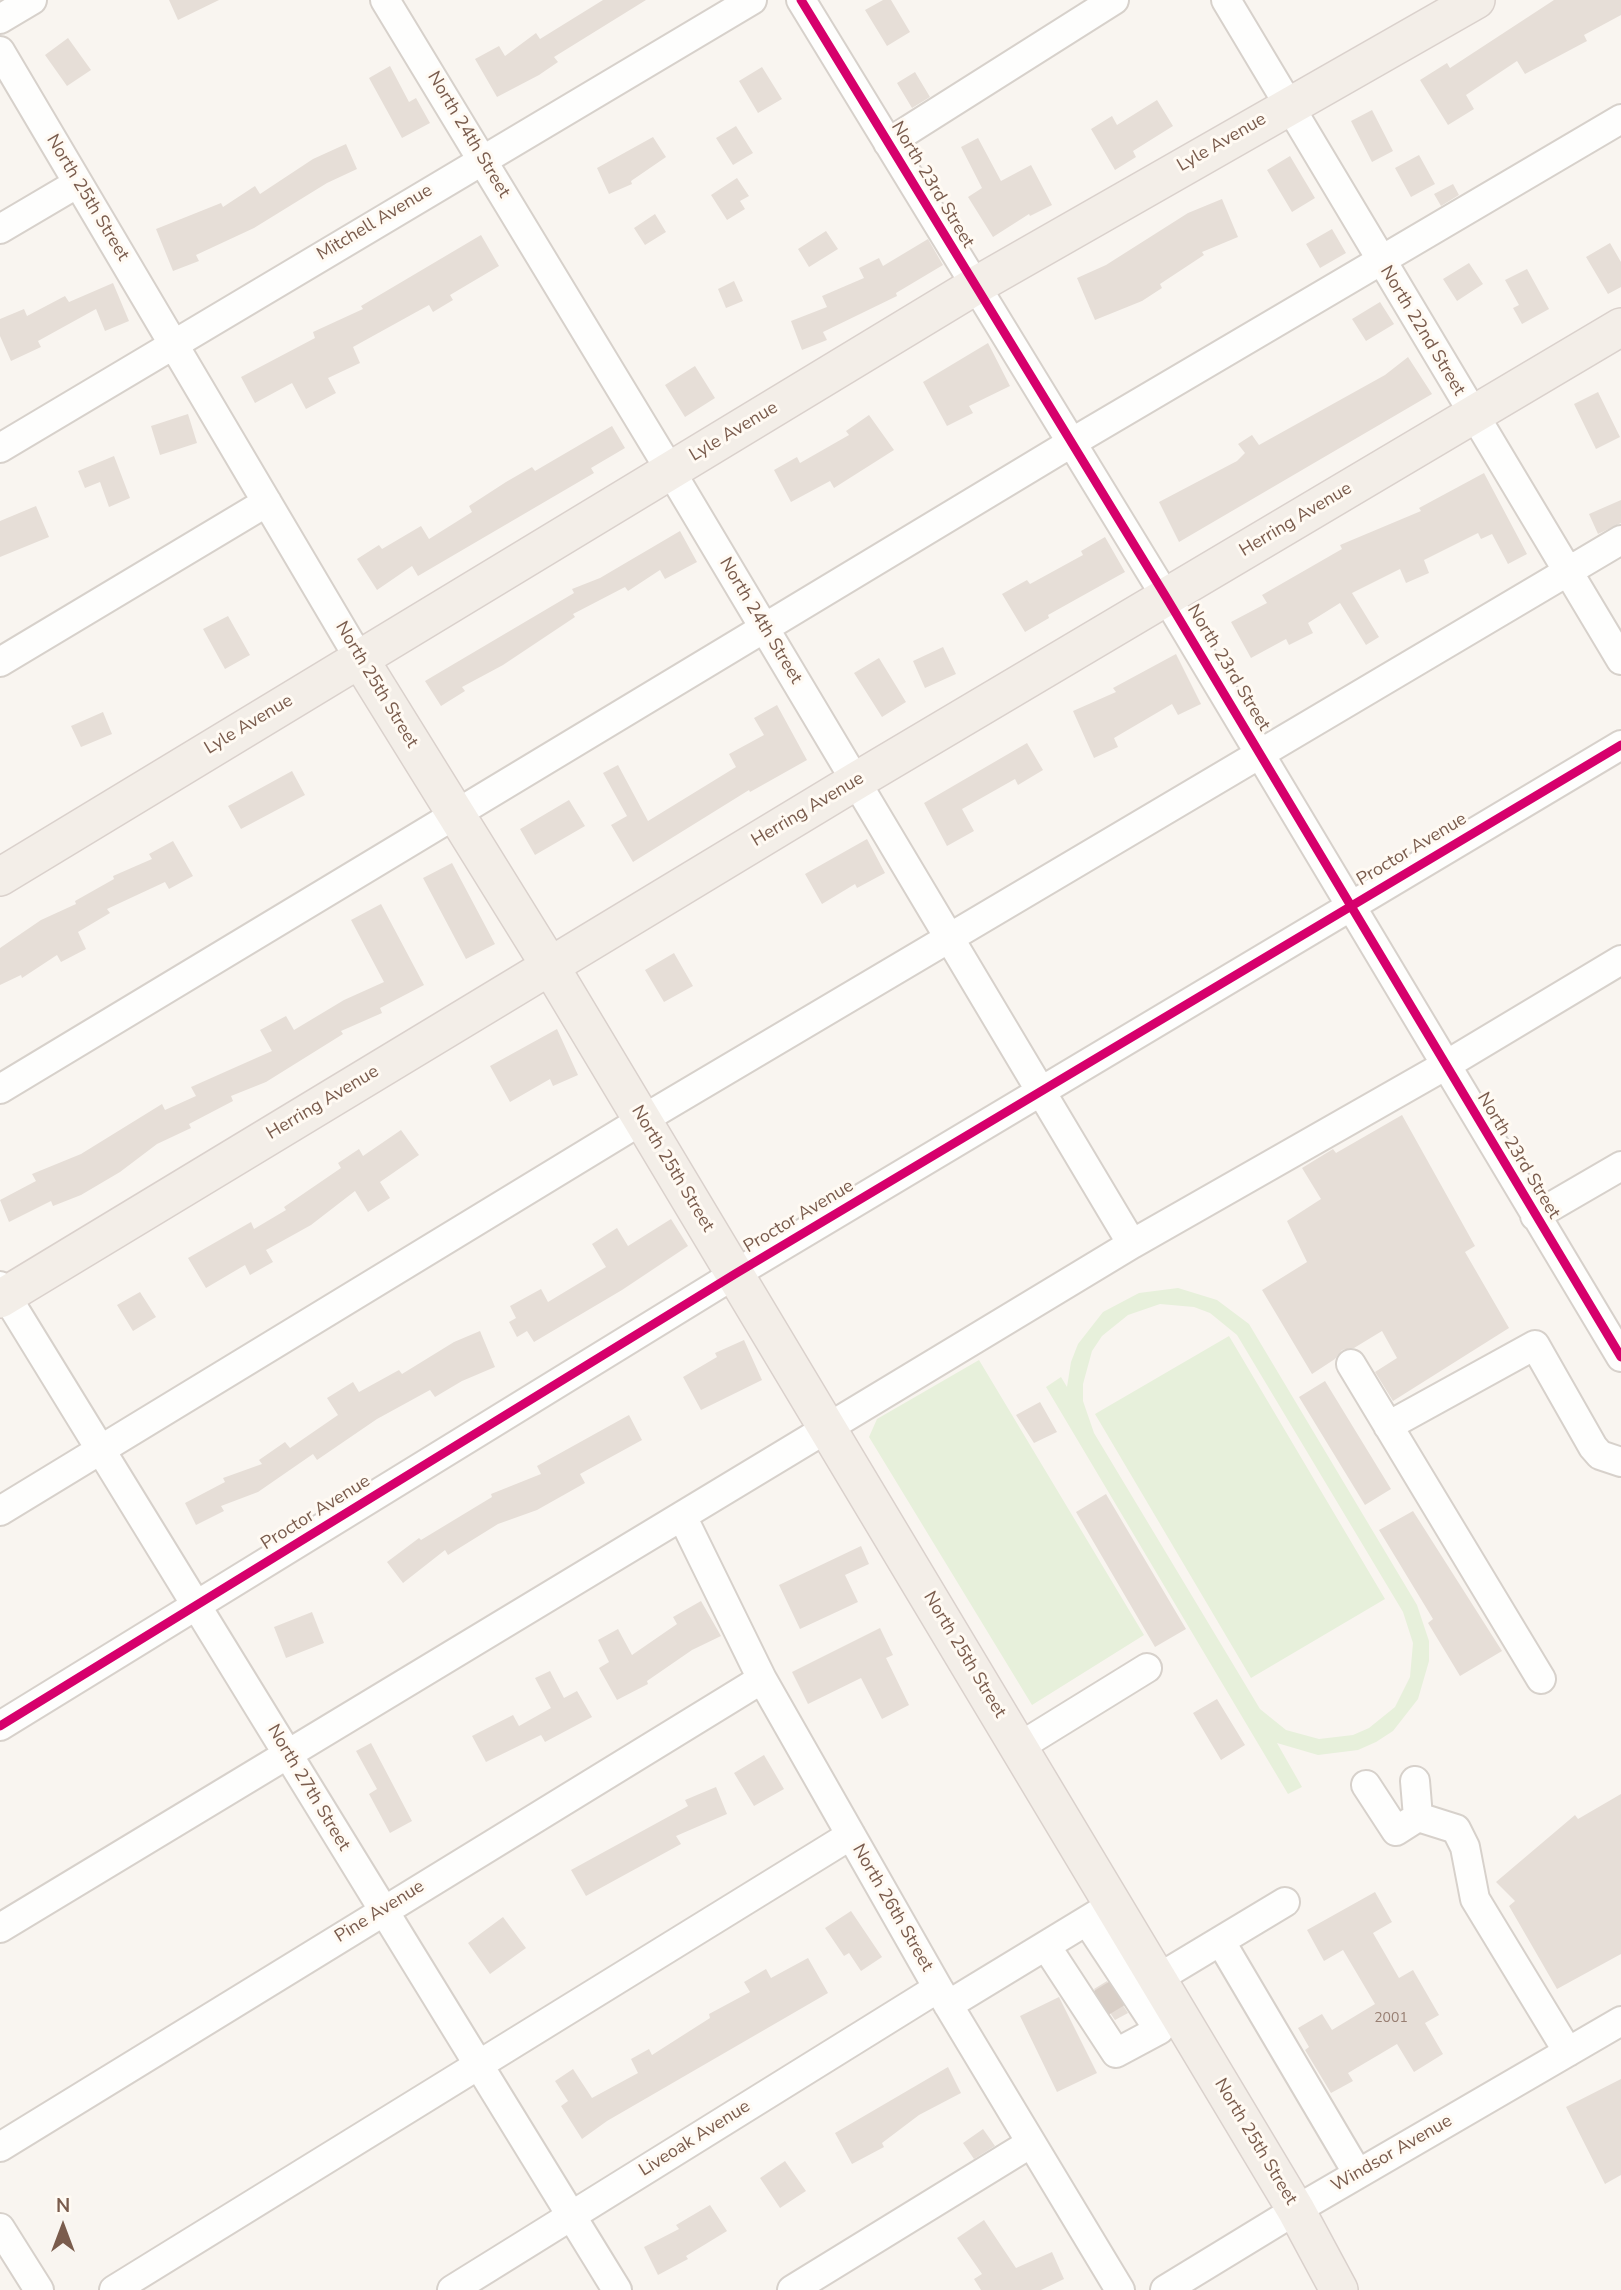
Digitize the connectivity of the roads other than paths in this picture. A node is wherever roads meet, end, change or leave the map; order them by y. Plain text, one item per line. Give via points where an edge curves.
1 (32, 0) edge
2 (385, 0) edge
3 (752, 0) edge
4 (801, 0) edge
5 (1114, 0) edge
6 (1226, 0) edge
7 (1476, 0) edge
8 (0, 19) edge
9 (0, 51) edge
10 (1286, 106) junction
11 (1621, 119) edge
12 (888, 143) junction
13 (482, 159) junction
14 (78, 183) junction
15 (0, 229) edge
16 (1381, 262) junction
17 (975, 286) junction
18 (1621, 327) edge
19 (173, 343) junction
20 (1473, 415) junction
21 (1071, 443) junction
22 (0, 448) edge
23 (670, 470) junction
24 (267, 502) junction
25 (1621, 540) edge
26 (1568, 572) junction
27 (1166, 597) junction
28 (765, 628) junction
29 (359, 658) junction
30 (1621, 660) edge
31 (0, 662) edge
32 (1621, 745) edge
33 (1261, 755) junction
34 (856, 781) junction
35 (456, 814) junction
36 (0, 877) edge
37 (1351, 904) junction
38 (949, 937) junction
39 (1621, 960) edge
40 (550, 966) junction
41 (1446, 1065) junction
42 (0, 1089) edge
43 (1040, 1089) junction
44 (642, 1119) junction
45 (1621, 1166) edge
46 (1535, 1216) junction
47 (1132, 1244) junction
48 (735, 1274) junction
49 (2, 1293) edge
50 (1621, 1357) edge
51 (1351, 1364) dead end
52 (1388, 1426) junction
53 (827, 1428) junction
54 (100, 1449) junction
55 (1621, 1462) edge
56 (0, 1511) edge
57 (682, 1516) junction
58 (196, 1605) junction
59 (1147, 1668) dead end
60 (762, 1679) junction
61 (1541, 1679) dead end
62 (0, 1726) edge
63 (1019, 1747) junction
64 (287, 1753) junction
65 (1415, 1781) dead end
66 (1366, 1785) dead end
67 (1418, 1817) junction
68 (851, 1835) junction
69 (1285, 1902) dead end
70 (383, 1910) junction
71 (1100, 1913) junction
72 (0, 1928) edge
73 (1222, 1942) junction
74 (1046, 1946) junction
75 (943, 1997) junction
76 (1131, 1998) junction
77 (1621, 2021) edge
78 (1568, 2052) junction
79 (478, 2065) junction
80 (1031, 2143) junction
81 (0, 2147) edge
82 (1358, 2174) junction
83 (1296, 2210) junction
84 (571, 2216) junction
85 (0, 2228) edge
86 (38, 2290) edge
87 (114, 2290) edge
88 (452, 2290) edge
89 (617, 2290) edge
90 (792, 2290) edge
91 (1120, 2290) edge
92 (1165, 2290) edge
93 (1339, 2290) edge

1 - 8 street
2 - 13 street, North 24th Street
3 - 13 street, Mitchell Avenue
4 - 12 street, North 23rd Street
5 - 12 street
6 - 10 street, North 22nd Street
7 - 10 main road, Lyle Avenue
9 - 14 street, North 25th Street
10 - 16 street, North 22nd Street
10 - 17 main road, Lyle Avenue
11 - 16 street
12 - 17 street, North 23rd Street
13 - 19 street, Mitchell Avenue
13 - 23 street, North 24th Street
14 - 15 street
14 - 19 street, North 25th Street
16 - 20 street, North 22nd Street
16 - 21 street
17 - 21 street, North 23rd Street
17 - 23 main road, Lyle Avenue
18 - 20 main road, Herring Avenue
19 - 22 street, Mitchell Avenue
19 - 24 street, North 25th Street
20 - 26 street, North 22nd Street
20 - 27 main road, Herring Avenue
21 - 27 street, North 23rd Street
21 - 28 street
23 - 28 street, North 24th Street
23 - 29 main road, Lyle Avenue
24 - 29 street, North 25th Street
24 - 31 street
25 - 26 street
26 - 30 street, North 22nd Street
26 - 33 street
27 - 33 street, North 23rd Street
27 - 34 main road, Herring Avenue
28 - 34 street, North 24th Street
28 - 35 street
29 - 35 main road, North 25th Street
29 - 36 main road, Lyle Avenue
32 - 37 street, Proctor Avenue
33 - 37 street, North 23rd Street
33 - 38 street
34 - 38 street, North 24th Street
34 - 40 main road, Herring Avenue
35 - 40 main road, North 25th Street
35 - 42 street
37 - 41 street, North 23rd Street
37 - 43 street, Proctor Avenue
38 - 43 street, North 24th Street
38 - 44 street
39 - 41 street
40 - 44 main road, North 25th Street
40 - 49 main road, Herring Avenue
41 - 46 street, North 23rd Street
41 - 47 street
43 - 47 street, North 24th Street
43 - 48 street, Proctor Avenue
44 - 48 main road, North 25th Street
44 - 54 street
45 - 46 street
46 - 50 street, North 23rd Street
47 - 53 street
48 - 53 main road, North 25th Street
48 - 58 street, Proctor Avenue
49 - 54 street, North 27th Street
51 - 52 street
52 - 55 street via 1535,1345 1593,1447 1600,1455
52 - 61 street
53 - 57 street
53 - 63 main road, North 25th Street
54 - 56 street
54 - 58 street, North 27th Street
57 - 60 street, North 26th Street
57 - 64 street
58 - 62 street, Proctor Avenue
58 - 64 street, North 27th Street
59 - 63 street
60 - 68 street, North 26th Street
60 - 70 street, Pine Avenue
63 - 71 main road, North 25th Street
64 - 70 street, North 27th Street
64 - 72 street
65 - 67 street
66 - 67 street via 1396,1831
67 - 78 street via 1456,1829 1465,1847 1475,1899
68 - 75 street, North 26th Street
68 - 79 street
69 - 73 street
70 - 79 street, North 27th Street
70 - 81 street, Pine Avenue
71 - 74 street, Liveoak Avenue
71 - 76 main road, North 25th Street via 1122,1948
73 - 76 street
73 - 82 street
74 - 75 street, Liveoak Avenue
74 - 76 street
75 - 80 street, North 26th Street
75 - 84 street, Liveoak Avenue
76 - 83 main road, North 25th Street
77 - 78 street, Windsor Avenue
78 - 82 street, Windsor Avenue
79 - 84 street, North 27th Street
79 - 87 street
80 - 90 street
80 - 91 street, North 26th Street
82 - 83 street, Windsor Avenue
83 - 92 street, Windsor Avenue
83 - 93 main road, North 25th Street
84 - 88 street, Liveoak Avenue
84 - 89 street, North 27th Street
85 - 86 street

